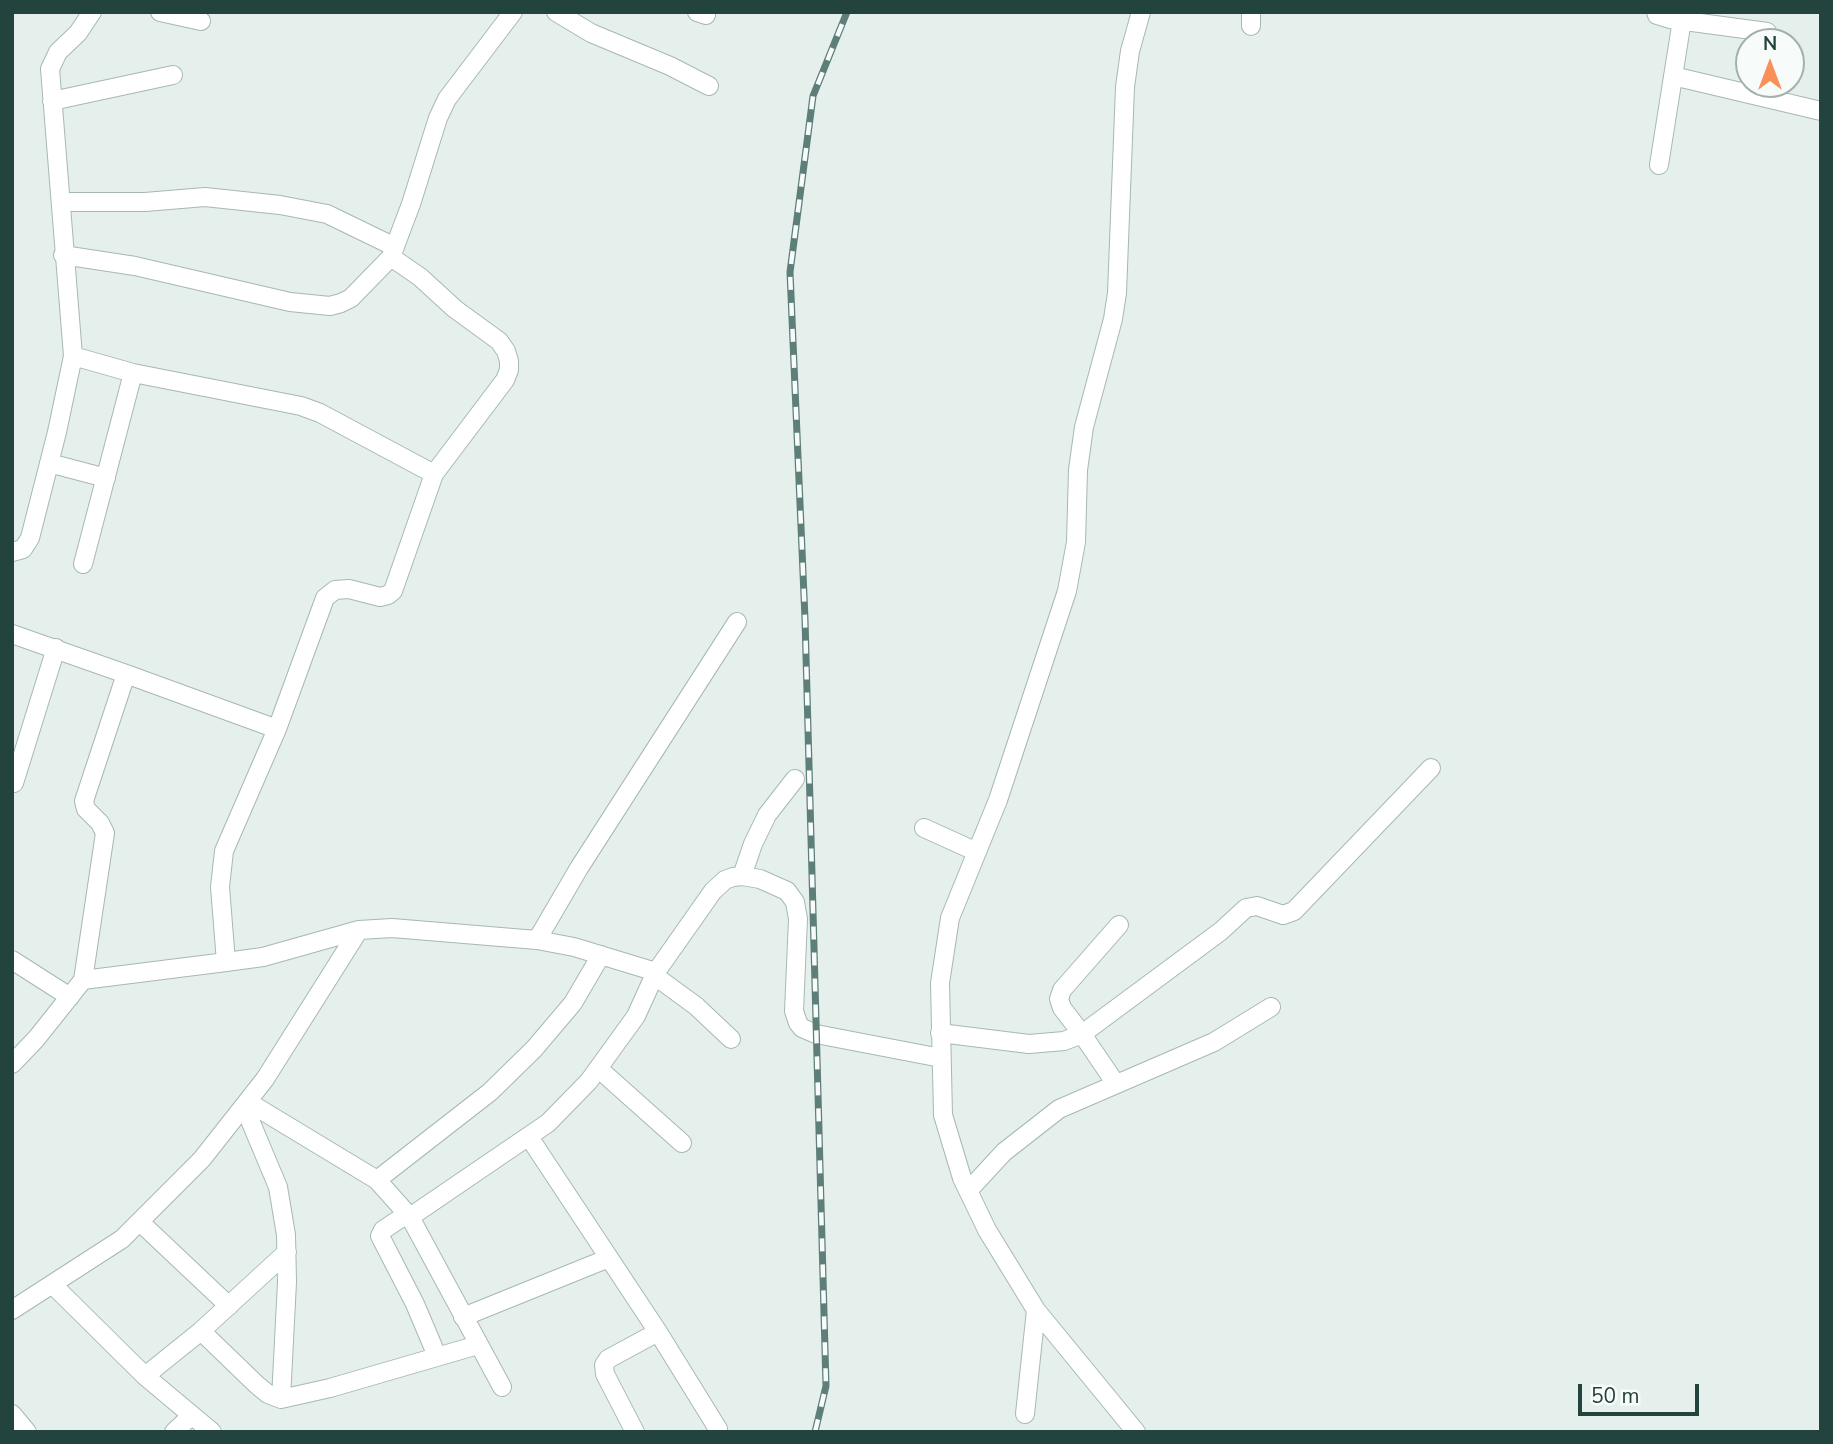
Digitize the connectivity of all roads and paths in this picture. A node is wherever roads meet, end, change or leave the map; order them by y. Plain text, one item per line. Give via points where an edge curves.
1 (92, 12) edge
2 (160, 12) edge
3 (513, 12) edge
4 (556, 12) edge
5 (1141, 12) edge
6 (1656, 12) edge
7 (1682, 20) junction
8 (201, 21) dead end
9 (1739, 28) edge
10 (173, 75) dead end
11 (1674, 76) junction
12 (709, 86) dead end
13 (52, 101) junction
14 (1821, 111) edge
15 (1660, 164) dead end
16 (62, 202) junction
17 (393, 252) junction
18 (64, 255) junction
19 (73, 356) junction
20 (133, 373) junction
21 (49, 463) junction
22 (434, 474) junction
23 (106, 478) junction
24 (12, 551) edge
25 (83, 564) dead end
26 (737, 622) dead end
27 (12, 634) edge
28 (56, 648) junction
29 (126, 674) junction
30 (277, 729) junction
31 (1431, 768) dead end
32 (795, 779) dead end
33 (14, 783) dead end
34 (924, 828) dead end
35 (977, 852) junction
36 (742, 876) junction
37 (1119, 925) dead end
38 (359, 929) junction
39 (537, 940) junction
40 (601, 955) junction
41 (12, 960) edge
42 (226, 962) junction
43 (656, 974) junction
44 (83, 980) junction
45 (70, 997) junction
46 (1271, 1007) dead end
47 (940, 1033) junction
48 (1082, 1034) junction
49 (731, 1039) dead end
50 (941, 1058) junction
51 (12, 1064) edge
52 (599, 1069) junction
53 (1116, 1084) junction
54 (246, 1104) junction
55 (529, 1137) junction
56 (682, 1143) dead end
57 (377, 1180) junction
58 (968, 1191) junction
59 (409, 1215) junction
60 (141, 1223) junction
61 (287, 1252) junction
62 (609, 1258) junction
63 (53, 1284) junction
64 (229, 1306) junction
65 (12, 1310) edge
66 (1036, 1310) junction
67 (463, 1317) junction
68 (201, 1331) junction
69 (659, 1332) junction
70 (478, 1345) junction
71 (437, 1356) junction
72 (145, 1376) junction
73 (502, 1387) dead end
74 (281, 1398) junction
75 (12, 1414) edge
76 (1024, 1414) dead end
77 (191, 1416) junction
78 (718, 1429) dead end
79 (27, 1432) edge
80 (174, 1432) edge
81 (212, 1432) edge
82 (635, 1432) edge
83 (1136, 1432) edge

1 - 13 street via 53,58
2 - 8 street
3 - 17 street via 447,99
4 - 12 street via 591,33
5 - 35 street via 1125,87 1117,293 1084,427 1076,542 1067,591
6 - 7 street
7 - 9 street
7 - 11 street
10 - 13 street
11 - 14 street
11 - 15 street
13 - 16 street
16 - 17 street via 205,197 280,205 327,214
16 - 18 street
17 - 18 street via 351,298 330,306 290,302 135,266
17 - 22 street via 455,309 499,341 509,362 505,380
18 - 19 street
19 - 20 street
19 - 21 street
20 - 22 street via 301,406
20 - 23 street
21 - 23 street
21 - 24 street via 30,538 23,549
22 - 30 street via 393,591 380,597 335,590 325,598
23 - 25 street
26 - 39 street
27 - 28 street
28 - 29 street
28 - 33 street
29 - 30 street
29 - 44 street via 84,802 104,833
30 - 42 street via 224,851 220,887
31 - 48 street via 1294,911 1283,915 1257,906 1246,908
32 - 36 street via 768,814
34 - 35 street
35 - 47 street via 946,936
36 - 43 street via 719,885
36 - 50 street via 787,891 795,902 794,1011 802,1028
37 - 48 street via 1059,995 1062,1008
38 - 39 street via 418,929
38 - 42 street via 263,957
38 - 54 street
39 - 40 street
40 - 43 street
40 - 57 street via 573,1003 534,1049 490,1092
41 - 45 street
42 - 44 street
43 - 49 street
43 - 52 street via 636,1016
44 - 45 street
45 - 51 street
46 - 53 street via 1214,1042
47 - 48 street via 1030,1045
47 - 50 street
48 - 53 street
50 - 58 street via 943,1115
52 - 55 street
52 - 56 street
53 - 58 street via 1044,1119 1004,1152
54 - 57 street
54 - 60 street
54 - 61 street via 278,1187
55 - 59 street
55 - 62 street
57 - 59 street
58 - 66 street
59 - 67 street
59 - 71 street via 380,1236
60 - 63 street
60 - 64 street
61 - 64 street
61 - 74 street
62 - 67 street
62 - 69 street
63 - 65 street
63 - 72 street
64 - 68 street
66 - 76 street
66 - 83 street
67 - 70 street
68 - 72 street
68 - 74 street via 257,1385
69 - 78 street
69 - 82 street via 604,1365
70 - 71 street
70 - 73 street
71 - 74 street
72 - 77 street
75 - 79 street
77 - 80 street
77 - 81 street

